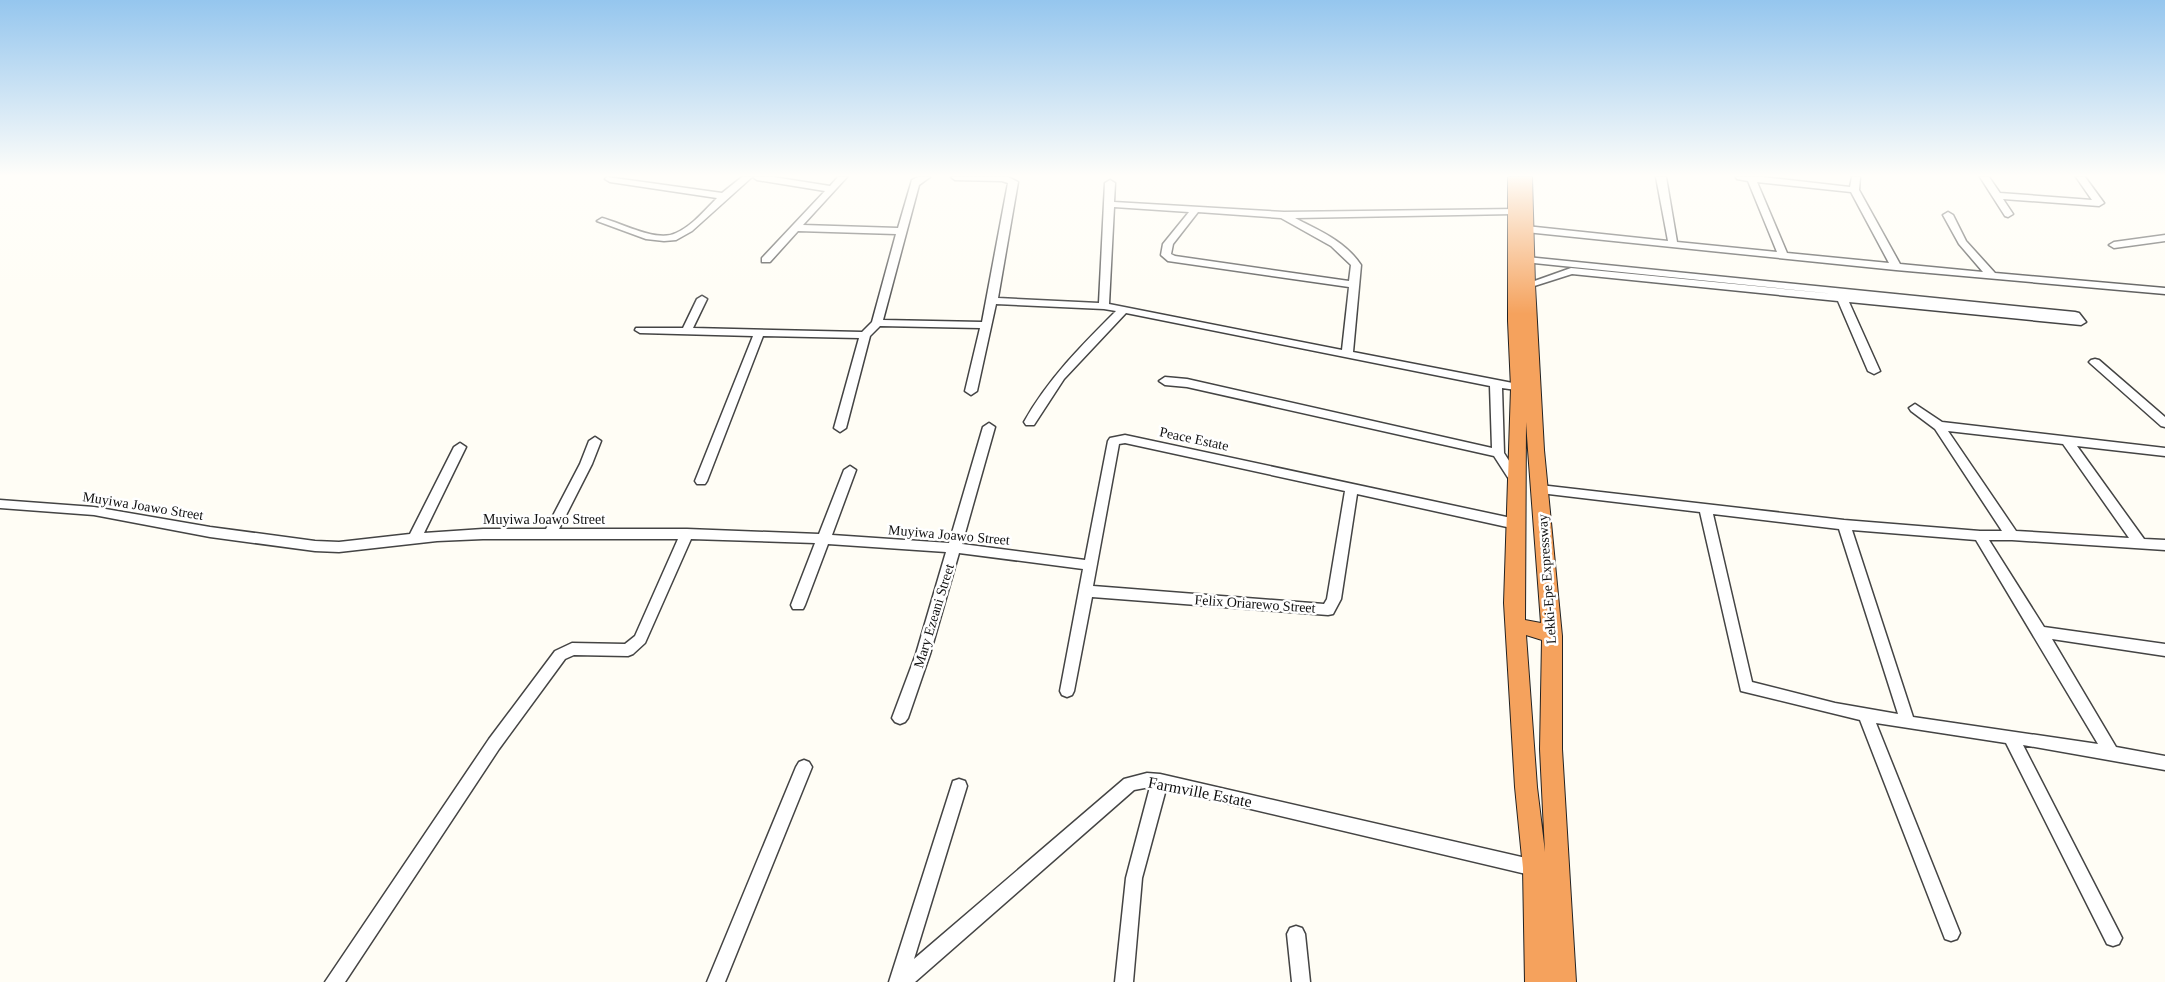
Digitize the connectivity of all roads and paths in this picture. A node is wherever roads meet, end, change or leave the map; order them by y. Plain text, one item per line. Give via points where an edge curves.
1 (608, 223) edge
2 (696, 223) edge
3 (801, 223) edge
4 (903, 223) edge
5 (1006, 223) edge
6 (1107, 223) edge
7 (1185, 223) edge
8 (1298, 223) edge
9 (1513, 223) edge
10 (1526, 223) edge
11 (1669, 223) edge
12 (1770, 223) edge
13 (1872, 223) edge
14 (1952, 223) edge
15 (796, 228) junction
16 (1526, 229) junction
17 (901, 231) junction
18 (2165, 238) edge
19 (1673, 244) junction
20 (2114, 245) dead end
21 (1783, 255) junction
22 (766, 260) dead end
23 (1527, 260) junction
24 (1896, 267) junction
25 (1633, 275) junction
26 (1992, 276) junction
27 (1528, 285) junction
28 (1354, 286) junction
29 (2165, 291) edge
30 (1841, 295) junction
31 (702, 299) dead end
32 (992, 301) junction
33 (1104, 306) junction
34 (1122, 311) junction
35 (877, 323) junction
36 (986, 325) junction
37 (640, 330) dead end
38 (686, 332) junction
39 (759, 333) junction
40 (865, 335) junction
41 (1347, 355) junction
42 (2095, 362) dead end
43 (1874, 371) dead end
44 (1166, 380) dead end
45 (1496, 383) junction
46 (1519, 388) junction
47 (971, 391) dead end
48 (1915, 408) dead end
49 (1030, 422) dead end
50 (2165, 424) edge
51 (1939, 426) junction
52 (989, 427) dead end
53 (840, 428) dead end
54 (595, 441) dead end
55 (2067, 441) junction
56 (460, 447) dead end
57 (1498, 452) junction
58 (2165, 452) edge
59 (850, 470) dead end
60 (701, 481) dead end
61 (1518, 484) junction
62 (1352, 487) junction
63 (1540, 489) junction
64 (0, 504) edge
65 (1706, 510) junction
66 (1516, 524) junction
67 (1844, 525) junction
68 (550, 534) junction
69 (687, 534) junction
70 (2012, 535) junction
71 (1980, 536) junction
72 (416, 538) junction
73 (824, 539) junction
74 (2140, 543) junction
75 (2165, 545) edge
76 (954, 548) junction
77 (1089, 565) junction
78 (1086, 591) junction
79 (798, 605) dead end
80 (1551, 616) junction
81 (1515, 619) junction
82 (2040, 632) junction
83 (1552, 636) junction
84 (2165, 650) edge
85 (1067, 691) dead end
86 (1865, 715) junction
87 (900, 718) dead end
88 (1907, 720) junction
89 (2012, 739) junction
90 (2111, 752) junction
91 (2165, 763) edge
92 (804, 767) dead end
93 (1160, 782) junction
94 (959, 786) dead end
95 (1535, 868) junction
96 (1951, 932) dead end
97 (1296, 934) dead end
98 (2113, 938) dead end
99 (334, 982) edge
100 (716, 982) edge
101 (899, 982) edge
102 (1124, 982) edge
103 (1301, 982) edge
104 (1538, 982) edge
105 (1563, 982) edge

1 - 2 street via 652,237 674,238
3 - 15 street
4 - 17 street
5 - 32 street
6 - 33 street
7 - 28 street via 1168,244 1166,254 1172,259
8 - 28 street via 1353,258 1356,265
9 - 46 highway, Lekki-Epe Expressway
10 - 16 highway, Lekki-Epe Expressway
11 - 19 street
12 - 21 street
13 - 24 street
14 - 26 street via 1962,242
15 - 17 street
15 - 22 street
16 - 19 street
16 - 23 highway, Lekki-Epe Expressway
17 - 35 street
18 - 20 street
19 - 21 street
21 - 24 street
23 - 25 street
23 - 27 highway, Lekki-Epe Expressway
24 - 26 street
25 - 27 street via 1570,271
25 - 30 street
26 - 29 street
27 - 63 highway, Lekki-Epe Expressway
28 - 41 street
30 - 30 street via 2081,322 2075,316
30 - 43 street
31 - 38 street
32 - 33 street
32 - 36 street
33 - 34 street
34 - 41 street
34 - 49 street via 1058,377
35 - 36 street
35 - 40 street
36 - 47 street
37 - 38 street
38 - 39 street
39 - 40 street
39 - 60 street
40 - 53 street
41 - 45 street
42 - 50 street
44 - 57 street
45 - 46 street
45 - 57 street
46 - 61 highway, Lekki-Epe Expressway
48 - 51 street
51 - 55 street
51 - 70 street
52 - 76 street, Mary Ezeani Street
54 - 68 street
55 - 58 street
55 - 74 street
56 - 72 street
57 - 61 street
59 - 73 street
61 - 66 highway, Lekki-Epe Expressway
62 - 66 street, Peace Estate
62 - 77 street, Peace Estate via 1119,439 1112,445
62 - 78 street, Felix Oriarewo Street via 1334,599 1328,610
63 - 65 street
63 - 80 highway, Lekki-Epe Expressway
64 - 72 street, Muyiwa Joawo Street via 94,511 210,532 315,546
65 - 67 street
65 - 86 street via 1746,687
66 - 81 highway, Lekki-Epe Expressway
67 - 71 street
67 - 88 street
68 - 69 street, Muyiwa Joawo Street
68 - 72 street, Muyiwa Joawo Street
69 - 73 street, Muyiwa Joawo Street
69 - 99 street via 640,639 628,650 572,649 560,655 494,744
70 - 71 street
70 - 74 street
71 - 82 street
73 - 76 street, Muyiwa Joawo Street
73 - 79 street
74 - 75 street
76 - 77 street, Muyiwa Joawo Street
76 - 87 street, Mary Ezeani Street via 923,654
77 - 78 street, Peace Estate
78 - 85 street, Peace Estate
80 - 81 highway
80 - 83 highway, Lekki-Epe Expressway
81 - 83 highway
81 - 95 highway, Lekki-Epe Expressway
82 - 84 street
82 - 90 street
83 - 105 highway, Lekki-Epe Expressway via 1551,749
86 - 88 street
86 - 96 street
88 - 89 street
89 - 90 street
89 - 98 street
90 - 91 street
92 - 100 street
93 - 95 street, Farmville Estate
93 - 101 street, Farmville Estate via 1130,784
93 - 102 street via 1134,878
94 - 101 street
95 - 104 highway, Lekki-Epe Expressway
97 - 103 street

